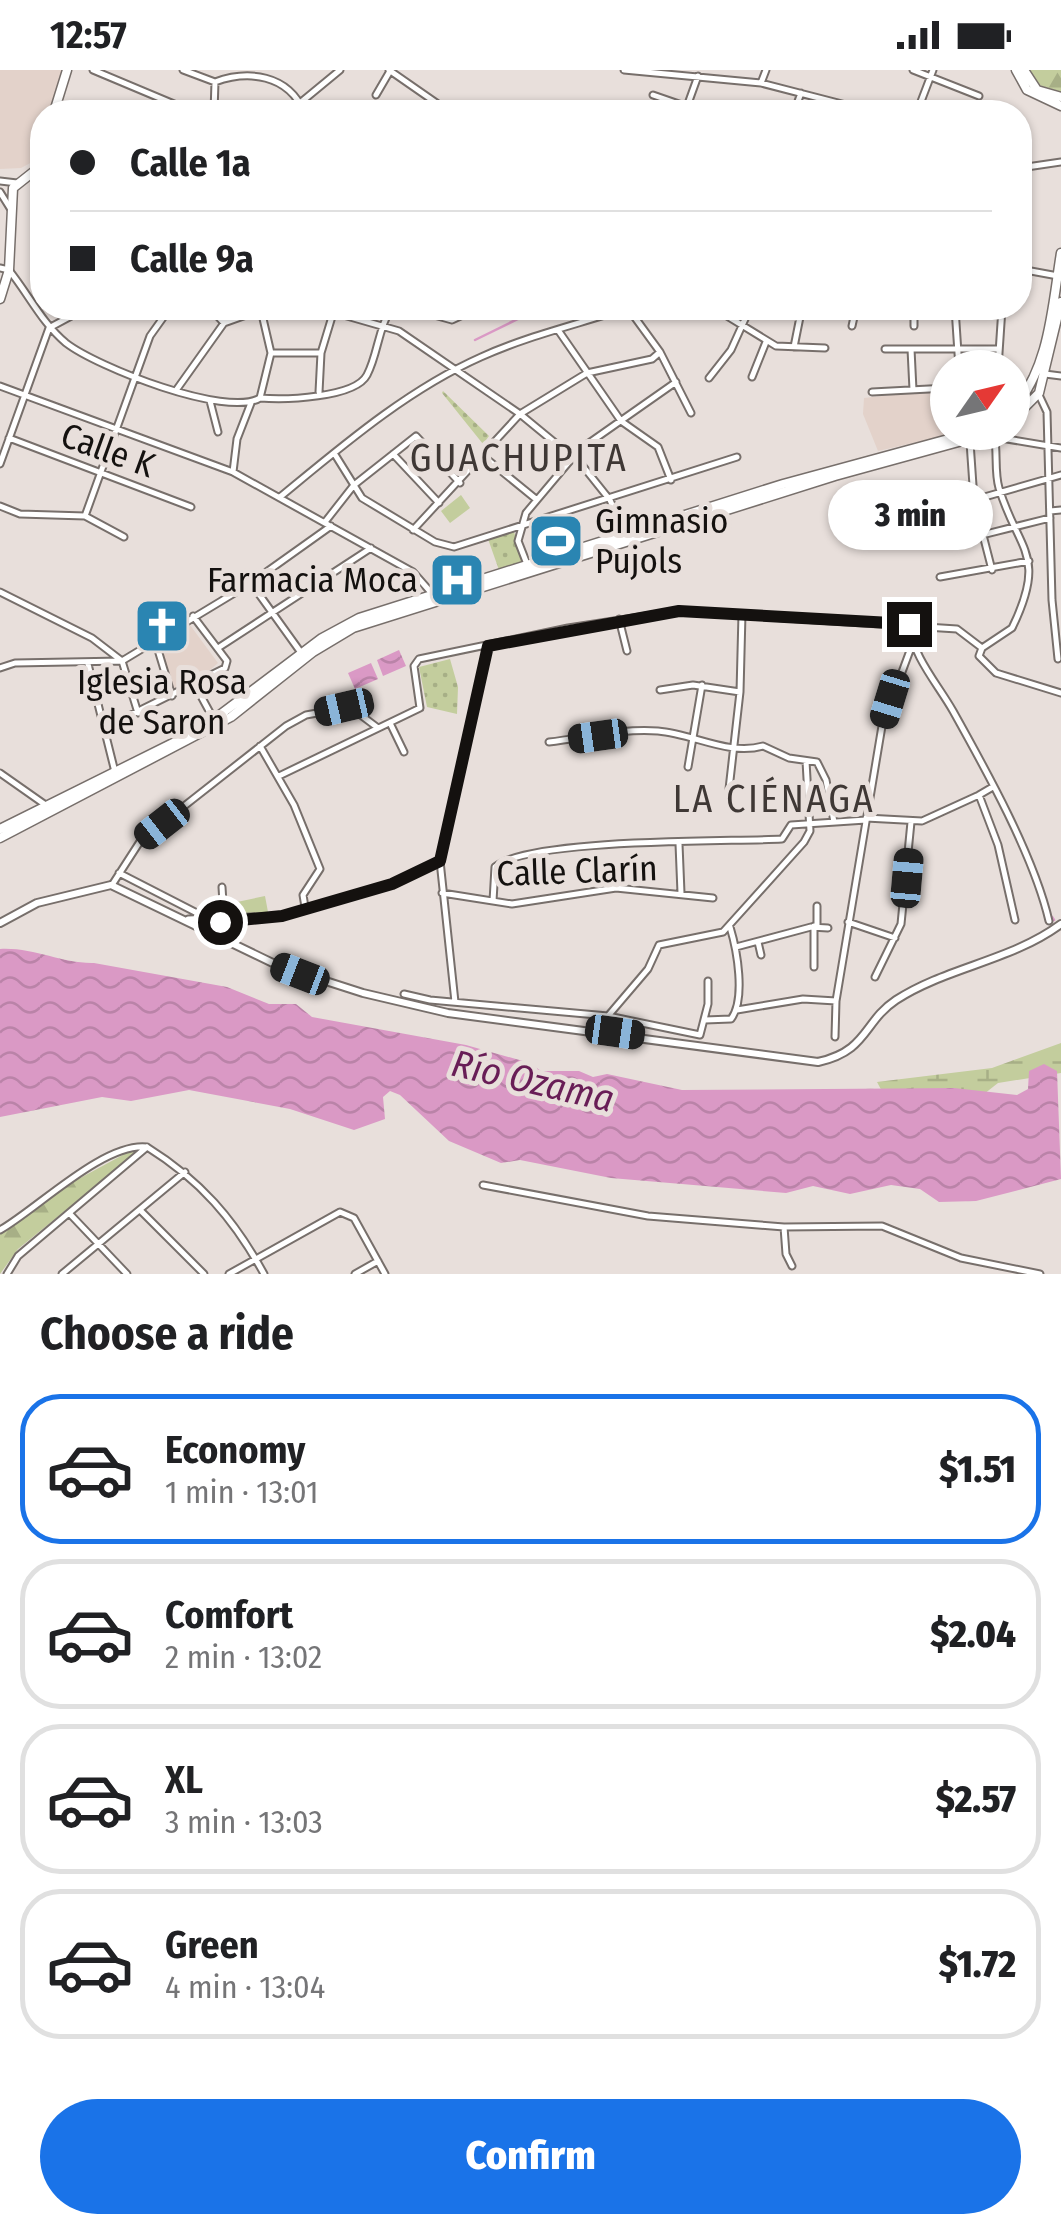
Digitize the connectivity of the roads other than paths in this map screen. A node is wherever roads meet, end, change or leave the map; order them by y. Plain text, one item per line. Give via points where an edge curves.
1 (67, 70) edge
2 (93, 70) edge
3 (182, 70) edge
4 (340, 70) edge
5 (624, 70) edge
6 (766, 70) edge
7 (913, 70) edge
8 (1016, 70) edge
9 (1024, 70) edge
10 (390, 71) edge
11 (932, 73) edge
12 (698, 76) junction
13 (214, 82) junction
14 (761, 84) junction
15 (801, 93) junction
16 (653, 94) dead end
17 (376, 95) dead end
18 (979, 96) dead end
19 (1061, 97) edge
20 (58, 100) edge
21 (164, 100) edge
22 (215, 100) edge
23 (294, 100) edge
24 (305, 100) edge
25 (432, 100) edge
26 (665, 100) edge
27 (690, 100) edge
28 (798, 100) edge
29 (828, 100) edge
30 (922, 100) edge
31 (1061, 106) edge
32 (1061, 162) edge
33 (1032, 166) edge
34 (30, 176) edge
35 (0, 181) edge
36 (17, 183) junction
37 (0, 192) edge
38 (12, 216) junction
39 (1061, 253) edge
40 (5, 269) edge
41 (1032, 271) edge
42 (1059, 276) edge
43 (0, 299) edge
44 (1061, 302) edge
45 (30, 303) edge
46 (43, 320) edge
47 (64, 320) edge
48 (161, 320) edge
49 (221, 320) edge
50 (232, 320) edge
51 (265, 320) edge
52 (331, 320) edge
53 (362, 320) edge
54 (383, 320) edge
55 (589, 320) edge
56 (636, 320) edge
57 (733, 320) edge
58 (745, 320) edge
59 (799, 320) edge
60 (853, 320) edge
61 (914, 320) edge
62 (957, 320) edge
63 (1001, 320) edge
64 (224, 323) junction
65 (742, 326) junction
66 (852, 326) dead end
67 (914, 326) dead end
68 (379, 327) junction
69 (49, 328) junction
70 (558, 330) junction
71 (766, 342) junction
72 (1057, 344) edge
73 (794, 347) junction
74 (825, 348) dead end
75 (998, 348) joint
76 (885, 349) dead end
77 (911, 349) junction
78 (960, 349) junction
79 (660, 352) junction
80 (271, 353) junction
81 (322, 353) junction
82 (453, 371) junction
83 (586, 373) junction
84 (1045, 374) junction
85 (136, 376) junction
86 (1061, 376) edge
87 (752, 377) dead end
88 (709, 378) dead end
89 (676, 382) junction
90 (1030, 384) edge
91 (0, 386) edge
92 (177, 389) junction
93 (930, 389) edge
94 (913, 390) junction
95 (872, 392) dead end
96 (1038, 393) junction
97 (320, 394) junction
98 (25, 395) junction
99 (260, 398) junction
100 (210, 401) junction
101 (1030, 401) edge
102 (251, 403) junction
103 (691, 413) dead end
104 (520, 414) junction
105 (621, 420) junction
106 (116, 427) junction
107 (218, 432) dead end
108 (9, 438) junction
109 (1030, 441) edge
110 (1048, 445) junction
111 (930, 448) edge
112 (1061, 448) edge
113 (972, 450) edge
114 (996, 450) edge
115 (334, 453) junction
116 (393, 454) junction
117 (484, 456) junction
118 (573, 456) junction
119 (737, 457) dead end
120 (0, 464) edge
121 (233, 472) junction
122 (102, 474) junction
123 (1061, 474) edge
124 (1047, 478) junction
125 (671, 480) junction
126 (460, 483) junction
127 (354, 486) junction
128 (1000, 490) junction
129 (280, 497) junction
130 (537, 500) junction
131 (610, 500) junction
132 (974, 500) junction
133 (440, 503) junction
134 (0, 506) edge
135 (190, 507) dead end
136 (1061, 510) edge
137 (1050, 515) junction
138 (86, 516) junction
139 (328, 524) junction
140 (1017, 524) junction
141 (520, 526) junction
142 (412, 530) junction
143 (982, 535) junction
144 (124, 537) dead end
145 (626, 537) junction
146 (371, 548) junction
147 (1052, 548) junction
148 (1061, 548) edge
149 (1029, 561) junction
150 (526, 564) junction
151 (992, 570) junction
152 (940, 577) dead end
153 (251, 582) junction
154 (1061, 588) edge
155 (1052, 589) junction
156 (0, 592) edge
157 (434, 596) junction
158 (272, 610) junction
159 (742, 614) junction
160 (193, 616) junction
161 (620, 619) junction
162 (909, 624) junction
163 (155, 640) junction
164 (912, 645) junction
165 (488, 646) junction
166 (218, 648) junction
167 (982, 648) junction
168 (627, 650) dead end
169 (302, 654) junction
170 (1058, 659) dead end
171 (122, 661) junction
172 (88, 664) junction
173 (0, 668) edge
174 (195, 685) junction
175 (702, 685) junction
176 (660, 690) dead end
177 (740, 692) junction
178 (1061, 693) edge
179 (172, 696) junction
180 (138, 713) junction
181 (214, 720) junction
182 (390, 723) junction
183 (104, 728) junction
184 (378, 728) junction
185 (691, 736) junction
186 (549, 742) dead end
187 (259, 745) junction
188 (735, 750) junction
189 (404, 752) dead end
190 (806, 761) junction
191 (688, 768) dead end
192 (115, 772) junction
193 (0, 773) edge
194 (279, 776) junction
195 (991, 788) junction
196 (729, 789) dead end
197 (979, 795) junction
198 (47, 806) junction
199 (866, 819) junction
200 (834, 822) junction
201 (911, 822) junction
202 (809, 824) junction
203 (0, 830) edge
204 (0, 838) edge
205 (679, 844) junction
206 (440, 861) junction
207 (119, 873) junction
208 (112, 886) junction
209 (222, 887) dead end
210 (442, 893) junction
211 (681, 893) junction
212 (714, 898) dead end
213 (493, 901) junction
214 (817, 906) dead end
215 (305, 908) junction
216 (195, 912) dead end
217 (188, 919) junction
218 (224, 919) junction
219 (1015, 920) dead end
220 (1049, 920) dead end
221 (848, 922) junction
222 (0, 923) edge
223 (1061, 924) edge
224 (816, 926) junction
225 (730, 927) junction
226 (828, 928) dead end
227 (217, 937) junction
228 (895, 938) junction
229 (758, 942) junction
230 (736, 947) junction
231 (762, 956) dead end
232 (814, 967) dead end
233 (875, 977) dead end
234 (708, 981) dead end
235 (404, 994) dead end
236 (836, 1001) junction
237 (455, 1002) junction
238 (737, 1010) junction
239 (608, 1016) junction
240 (705, 1020) junction
241 (835, 1037) dead end
242 (146, 1148) junction
243 (186, 1172) junction
244 (483, 1185) dead end
245 (140, 1210) junction
246 (70, 1213) junction
247 (784, 1227) junction
248 (0, 1230) edge
249 (99, 1244) junction
250 (256, 1260) junction
251 (378, 1261) junction
252 (792, 1266) dead end
253 (7, 1274) edge
254 (62, 1274) edge
255 (127, 1274) edge
256 (204, 1274) edge
257 (229, 1274) edge
258 (264, 1274) edge
259 (355, 1274) edge
260 (385, 1274) edge
261 (1040, 1274) edge

1 - 20 main road
2 - 21 street
3 - 13 street
4 - 24 street
5 - 12 street
6 - 14 street
7 - 11 street
8 - 31 main road via 1027,90
9 - 19 main road via 1037,90
10 - 17 street
10 - 25 street
11 - 18 street
11 - 30 street
12 - 14 street
12 - 27 street
13 - 22 street
13 - 23 street via 254,73
14 - 15 street
15 - 28 street
15 - 29 street
16 - 26 street
32 - 33 street
34 - 36 main road
35 - 36 street
36 - 38 main road
37 - 38 street
38 - 40 main road
39 - 42 main road
40 - 43 main road
40 - 45 street
41 - 42 street
42 - 90 main road via 1045,349
44 - 72 main road
46 - 69 street
47 - 69 street
48 - 85 street
49 - 64 street
50 - 64 street
51 - 80 street
52 - 81 street
53 - 68 street
54 - 68 street
55 - 70 street
56 - 79 street
57 - 65 street
58 - 65 street
59 - 73 street
60 - 66 street
61 - 67 street
62 - 78 street
63 - 75 street
64 - 92 street
65 - 71 street
65 - 88 street
68 - 82 street via 399,331
68 - 97 street via 362,382
69 - 85 street via 100,364
69 - 98 street
70 - 82 street
70 - 83 street
71 - 73 street
71 - 87 street
72 - 84 main road
73 - 74 street
75 - 78 street
76 - 77 street
77 - 78 street
77 - 94 street
79 - 83 street
79 - 89 street
80 - 81 street
80 - 99 street
81 - 97 street
82 - 104 street
82 - 115 street
83 - 104 street
83 - 105 street
84 - 86 street
84 - 96 main road
85 - 92 street
85 - 106 street
89 - 103 street
89 - 105 street
91 - 98 street
92 - 100 street
93 - 94 street
94 - 95 street
96 - 101 main road
96 - 110 street via 1048,412
97 - 99 street
98 - 106 street
98 - 108 street
99 - 102 street
100 - 102 street
100 - 107 street
102 - 121 street via 236,438
104 - 117 street
104 - 118 street
105 - 118 street
105 - 125 street via 658,447
106 - 121 street
106 - 122 street
108 - 120 street
108 - 122 street, Calle K
109 - 110 street
110 - 112 street
110 - 124 street
111 - 145 main road
113 - 132 street
114 - 128 street
115 - 127 street
115 - 129 street
116 - 126 street via 416,436
116 - 127 street
116 - 133 street
117 - 126 street
117 - 130 street
118 - 130 street
118 - 131 street
119 - 125 street
121 - 129 street
122 - 135 street, Calle K
122 - 138 street
123 - 124 street
124 - 128 street
124 - 137 street
125 - 131 street
126 - 133 street
127 - 139 street
127 - 142 street
128 - 132 street
128 - 140 street
129 - 139 street
130 - 141 street
131 - 141 street
131 - 145 street
132 - 143 street
133 - 142 street
134 - 138 street via 20,514
136 - 137 street
137 - 140 street
137 - 147 street
138 - 144 street
139 - 146 street
139 - 153 street
140 - 143 street
140 - 149 street
141 - 142 street via 454,547
141 - 150 street
143 - 151 street
145 - 150 main road
145 - 157 main road
146 - 157 street via 414,572
146 - 158 street
147 - 148 street
147 - 155 street
149 - 151 street
149 - 167 street via 1012,628
150 - 157 main road
151 - 152 street
153 - 158 street
153 - 160 street
154 - 155 street
155 - 170 street
156 - 171 street via 76,628
157 - 169 main road via 346,624
157 - 204 main road via 342,633 231,717
158 - 166 street
158 - 169 street
159 - 161 street via 679,611
159 - 162 street
159 - 177 street
160 - 163 street
160 - 166 street
161 - 165 street
161 - 168 street
162 - 164 street
162 - 167 street via 958,629
163 - 171 street
163 - 179 street
164 - 195 street
164 - 199 street via 882,726
165 - 182 street via 419,659 414,666 421,706
165 - 206 street
166 - 174 street via 225,668
167 - 178 street via 981,660 996,673
169 - 181 main road
171 - 172 street
171 - 180 street
172 - 173 street
172 - 183 street
174 - 179 street
174 - 181 street
175 - 176 street
175 - 177 street
175 - 185 street
177 - 188 street
179 - 180 street
180 - 183 street
181 - 192 main road
182 - 184 street
182 - 189 street
183 - 192 street
184 - 187 street via 360,711 344,707 306,716
184 - 194 street
185 - 186 street via 642,730
185 - 188 street
185 - 191 street
187 - 194 street
187 - 207 street via 141,840
188 - 190 street via 764,746
188 - 196 street
190 - 200 street via 817,762 824,773
190 - 202 street
192 - 198 main road
193 - 198 street
194 - 215 street via 321,873 303,895
195 - 197 street
195 - 220 street
197 - 201 street
197 - 219 street
198 - 203 main road
199 - 200 street
199 - 201 street
199 - 221 street
200 - 202 street
201 - 228 street
202 - 205 street via 791,825 782,839
202 - 225 street via 804,842
205 - 211 street
205 - 213 street via 558,850 504,861 495,867
206 - 210 street
206 - 215 street via 392,884
207 - 208 street
207 - 216 street
208 - 217 street
208 - 222 street via 38,903
209 - 218 street
210 - 213 street, Calle Clarín
210 - 237 street
211 - 212 street, Calle Clarín
211 - 213 street, Calle Clarín via 616,888 522,904
214 - 224 street
215 - 218 street via 262,920
217 - 218 street
217 - 227 street
218 - 227 street
221 - 228 street
221 - 236 street
223 - 227 street via 1013,952 896,1000 858,1044 818,1062 448,1014 320,981
224 - 226 street
224 - 229 street
224 - 232 street
225 - 230 street
225 - 239 street via 660,944 648,970
228 - 233 street
229 - 230 street
229 - 231 street
230 - 238 street
234 - 240 street
235 - 237 street
236 - 238 street via 804,998
236 - 241 street
237 - 239 street
238 - 240 street via 730,1019
239 - 240 street via 702,1034
242 - 243 street
242 - 246 street
242 - 248 street via 132,1148 85,1172
243 - 245 street
243 - 250 street via 225,1210
244 - 247 street via 633,1214
245 - 249 street
245 - 256 street
246 - 249 street
246 - 253 street via 18,1256
247 - 252 street
247 - 261 street via 882,1226 961,1258
249 - 254 street
249 - 255 street
250 - 251 street via 347,1212
250 - 257 street
250 - 258 street
251 - 259 street
251 - 260 street

